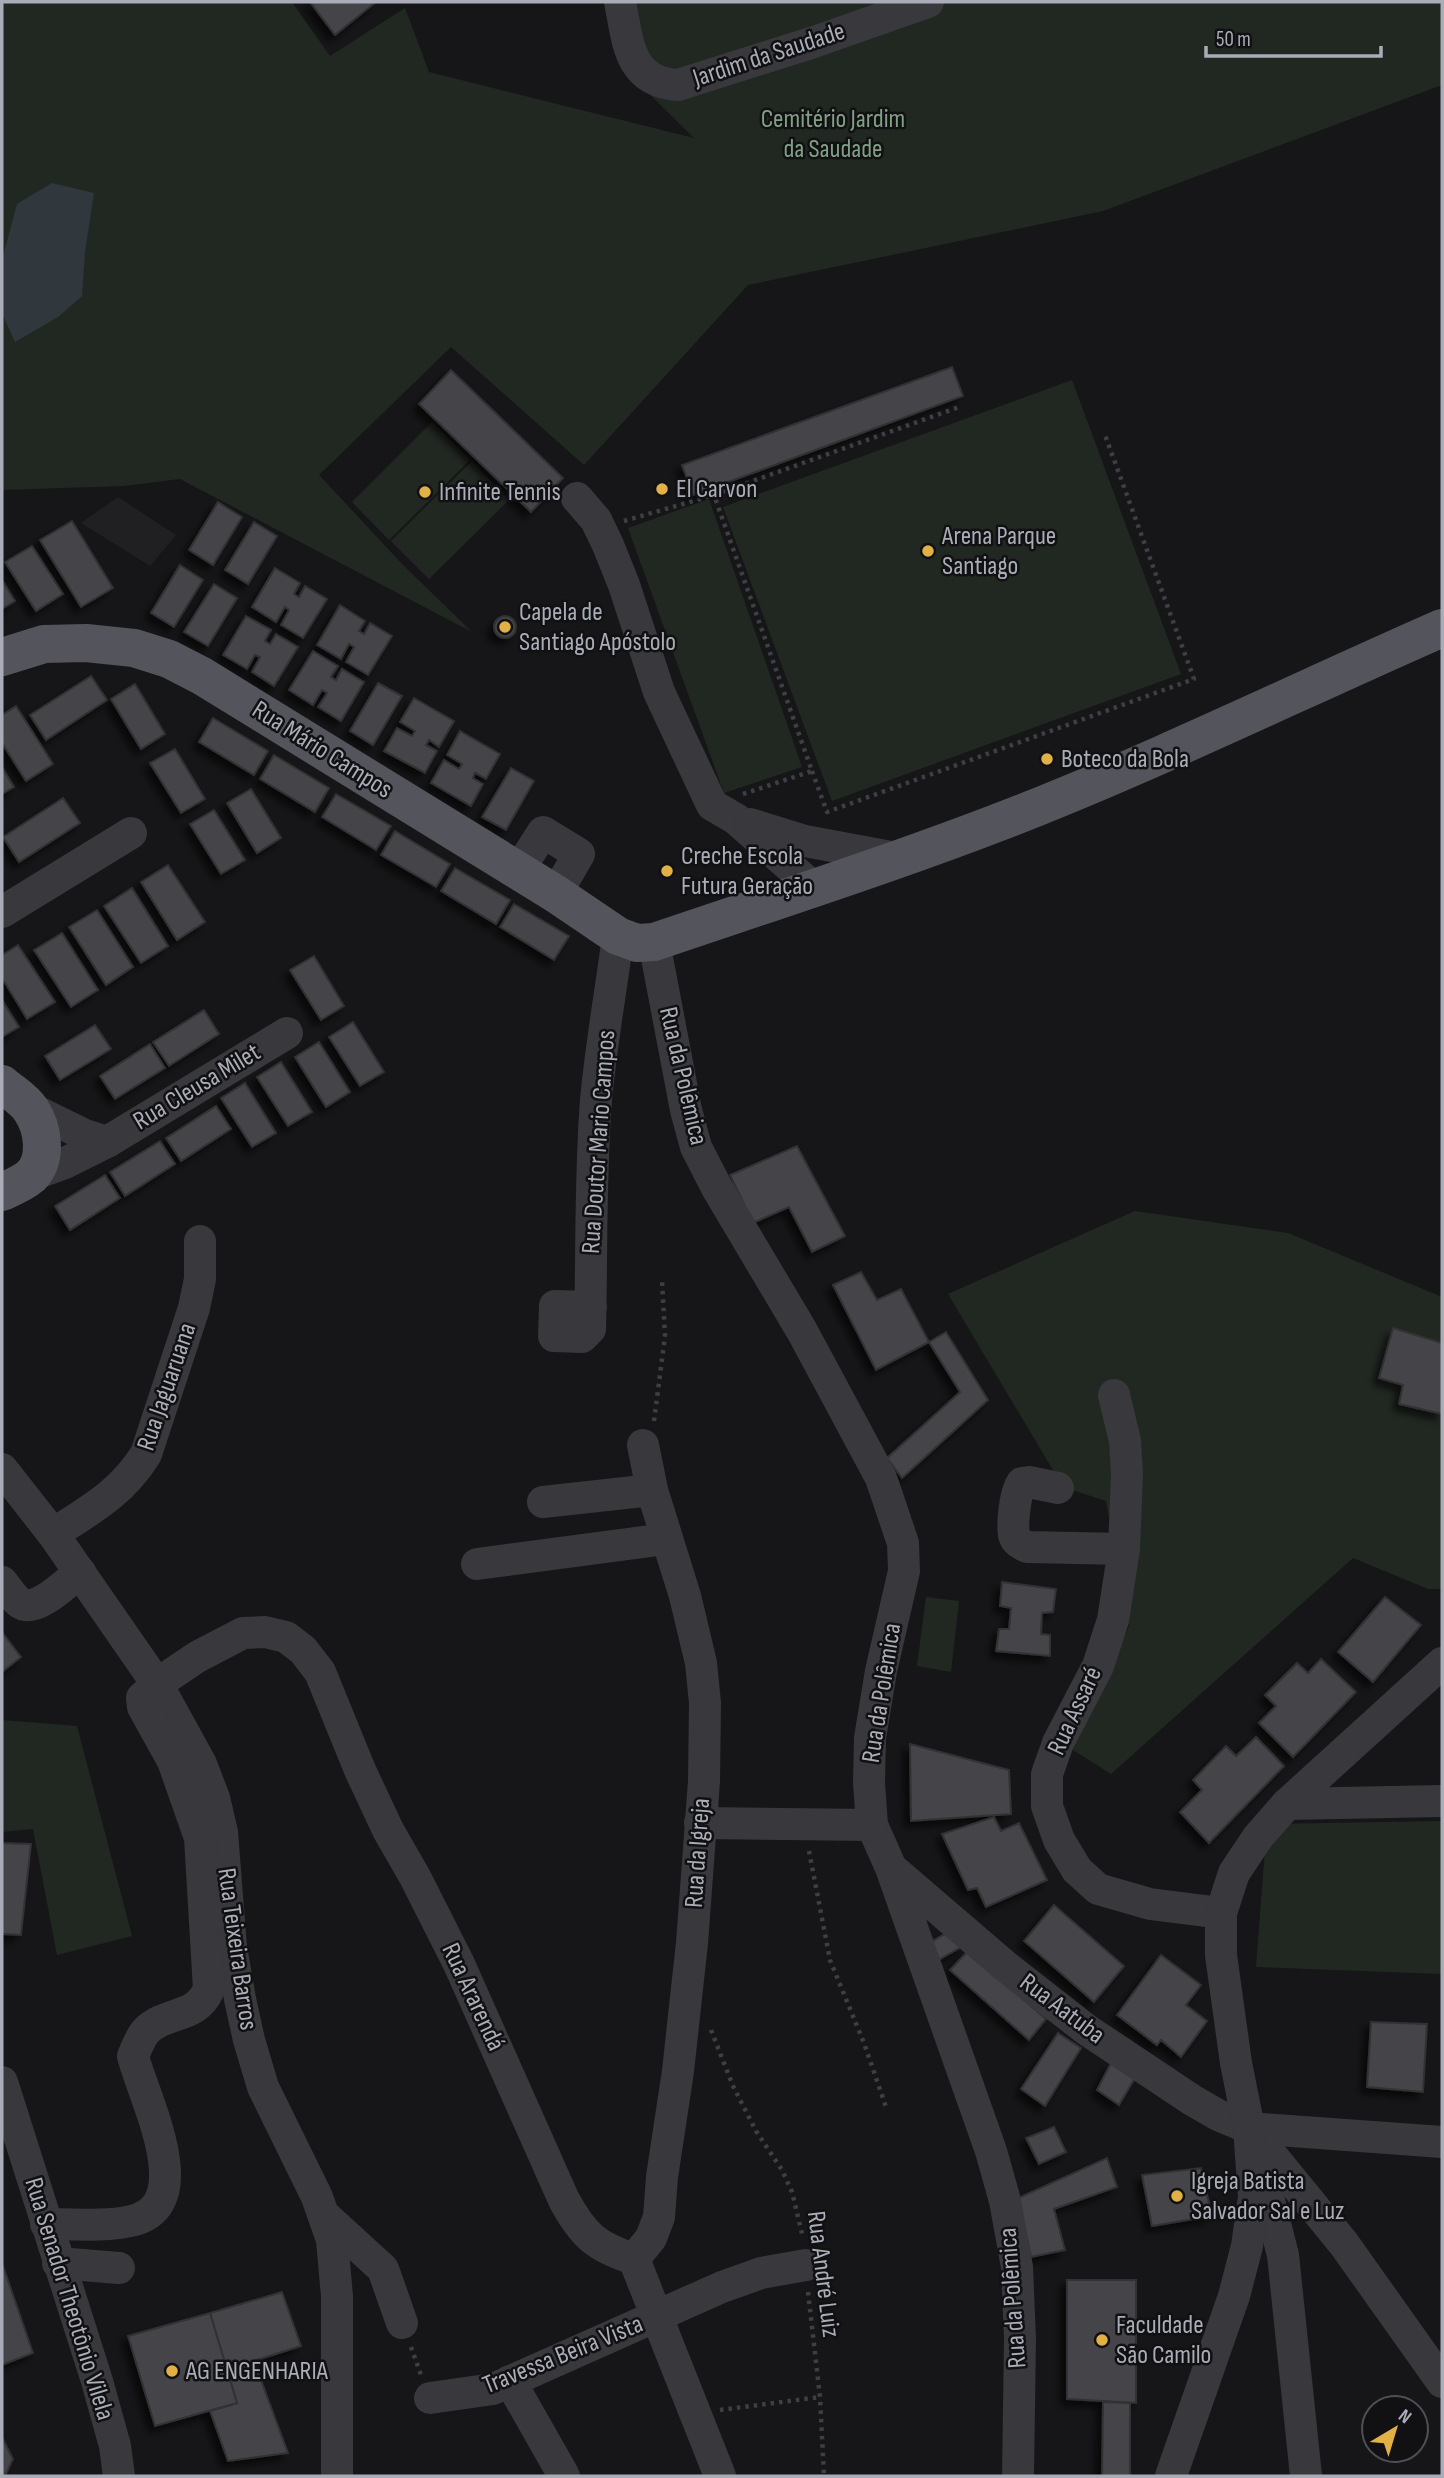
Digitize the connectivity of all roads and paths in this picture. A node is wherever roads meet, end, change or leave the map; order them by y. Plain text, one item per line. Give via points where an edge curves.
1 (620, 2) edge
2 (928, 2) edge
3 (959, 407) dead end
4 (1105, 435) dead end
5 (714, 495) junction
6 (578, 498) dead end
7 (627, 534) dead end
8 (1442, 628) edge
9 (2, 657) edge
10 (812, 771) junction
11 (736, 807) junction
12 (131, 833) dead end
13 (902, 859) junction
14 (814, 888) junction
15 (2, 912) edge
16 (636, 939) junction
17 (287, 1033) dead end
18 (16, 1096) edge
19 (107, 1142) junction
20 (17, 1184) edge
21 (200, 1241) dead end
22 (662, 1280) dead end
23 (591, 1307) dead end
24 (1114, 1395) dead end
25 (643, 1445) joint
26 (2, 1469) edge
27 (1058, 1488) dead end
28 (652, 1490) junction
29 (543, 1502) dead end
30 (53, 1534) junction
31 (666, 1539) junction
32 (1124, 1549) junction
33 (477, 1564) dead end
34 (80, 1572) junction
35 (2, 1582) edge
36 (1442, 1663) edge
37 (149, 1691) junction
38 (1442, 1801) edge
39 (1287, 1804) junction
40 (700, 1823) junction
41 (801, 1824) junction
42 (872, 1825) junction
43 (891, 1868) junction
44 (1221, 1913) junction
45 (709, 2024) dead end
46 (2, 2082) edge
47 (886, 2107) dead end
48 (1249, 2128) junction
49 (1442, 2142) edge
50 (325, 2216) junction
51 (46, 2224) junction
52 (634, 2259) junction
53 (58, 2263) junction
54 (806, 2265) junction
55 (119, 2268) dead end
56 (656, 2316) junction
57 (402, 2323) joint
58 (510, 2381) junction
59 (1442, 2382) edge
60 (820, 2397) junction
61 (430, 2398) joint
62 (695, 2414) junction
63 (119, 2476) edge
64 (337, 2476) edge
65 (564, 2476) edge
66 (720, 2476) edge
67 (824, 2476) edge
68 (1018, 2476) edge
69 (1171, 2476) edge
70 (1306, 2476) edge

1 - 2 street, Jardim da Saudade via 638,67 663,84 678,85
3 - 5 path
4 - 10 path via 1194,679 827,812
5 - 7 path via 622,522
5 - 10 path
6 - 11 street via 608,545 659,692 712,805
8 - 13 main road via 1147,761
9 - 16 main road, Rua Mário Campos via 44,644 86,643 134,648 169,659
10 - 11 path
11 - 13 street via 805,841
11 - 14 street
12 - 15 street
13 - 14 main road
14 - 16 main road
16 - 23 street, Rua Doutor Mario Campos via 596,1100
16 - 42 street, Rua da Polêmica via 696,1147 881,1478 903,1543 904,1571 870,1738
17 - 19 street, Rua Cleusa Milet
18 - 19 street, Rua Cleusa Milet via 85,1135
18 - 20 main road via 38,1123 42,1142 41,1157
19 - 20 street, Rua Cleusa Milet
21 - 30 street, Rua Jaguaruana via 194,1308 146,1454 110,1497
22 - 25 path via 665,1336 655,1418
24 - 32 street, Rua Assaré via 1125,1441
25 - 28 street, Rua da Igreja
26 - 30 street, Rua Teixeira Barros
27 - 32 street via 1022,1483 1017,1490 1014,1536 1018,1543
28 - 29 street
28 - 31 street, Rua da Igreja
30 - 34 street, Rua Teixeira Barros
31 - 33 street
31 - 40 street, Rua da Igreja via 701,1662 705,1703
32 - 44 street, Rua Assaré via 1113,1620 1098,1666 1047,1774 1047,1807 1077,1870 1098,1889 1150,1904
34 - 35 street via 37,1605 27,1607
34 - 37 street, Rua Teixeira Barros
36 - 39 street
37 - 50 street, Rua Teixeira Barros via 201,1763 214,1798 222,1832 231,1947 263,2087
37 - 51 street via 143,1707 173,1761 200,1838 209,1989 204,2001 192,2010 148,2030 133,2056 166,2171 163,2194 152,2211 134,2221
37 - 52 street, Rua Ararendá via 219,1643 243,1633 286,1637 303,1650 320,1672 388,1830 459,1964 564,2200 593,2241
38 - 39 street
39 - 44 street via 1234,1873
40 - 41 street
40 - 52 street, Rua da Igreja via 689,1974 659,2217 651,2238
41 - 42 street
41 - 47 path via 830,1960
42 - 43 street, Rua da Polêmica
43 - 48 street, Rua Aatuba via 1087,2030 1192,2100
43 - 68 street, Rua da Polêmica via 1005,2202 1017,2267
44 - 48 street via 1221,1955
45 - 54 path, Rua André Luiz via 733,2086 792,2192
46 - 51 street, Rua Senador Theotônio Vilela
48 - 49 street
48 - 59 street via 1344,2244
48 - 69 street via 1254,2197 1247,2246
48 - 70 street via 1283,2255
50 - 57 street via 383,2269
50 - 64 street, Rua Teixeira Barros via 337,2296
51 - 53 street, Rua Senador Theotônio Vilela
52 - 56 street
53 - 55 street
53 - 63 street, Rua Senador Theotônio Vilela via 97,2381
54 - 56 street, Travessa Beira Vista via 761,2273
54 - 60 path, Rua André Luiz
56 - 58 street, Travessa Beira Vista
56 - 62 street
57 - 61 path
58 - 61 street, Travessa Beira Vista via 493,2389
58 - 65 street
60 - 62 path
60 - 67 path, Rua André Luiz
62 - 66 street

